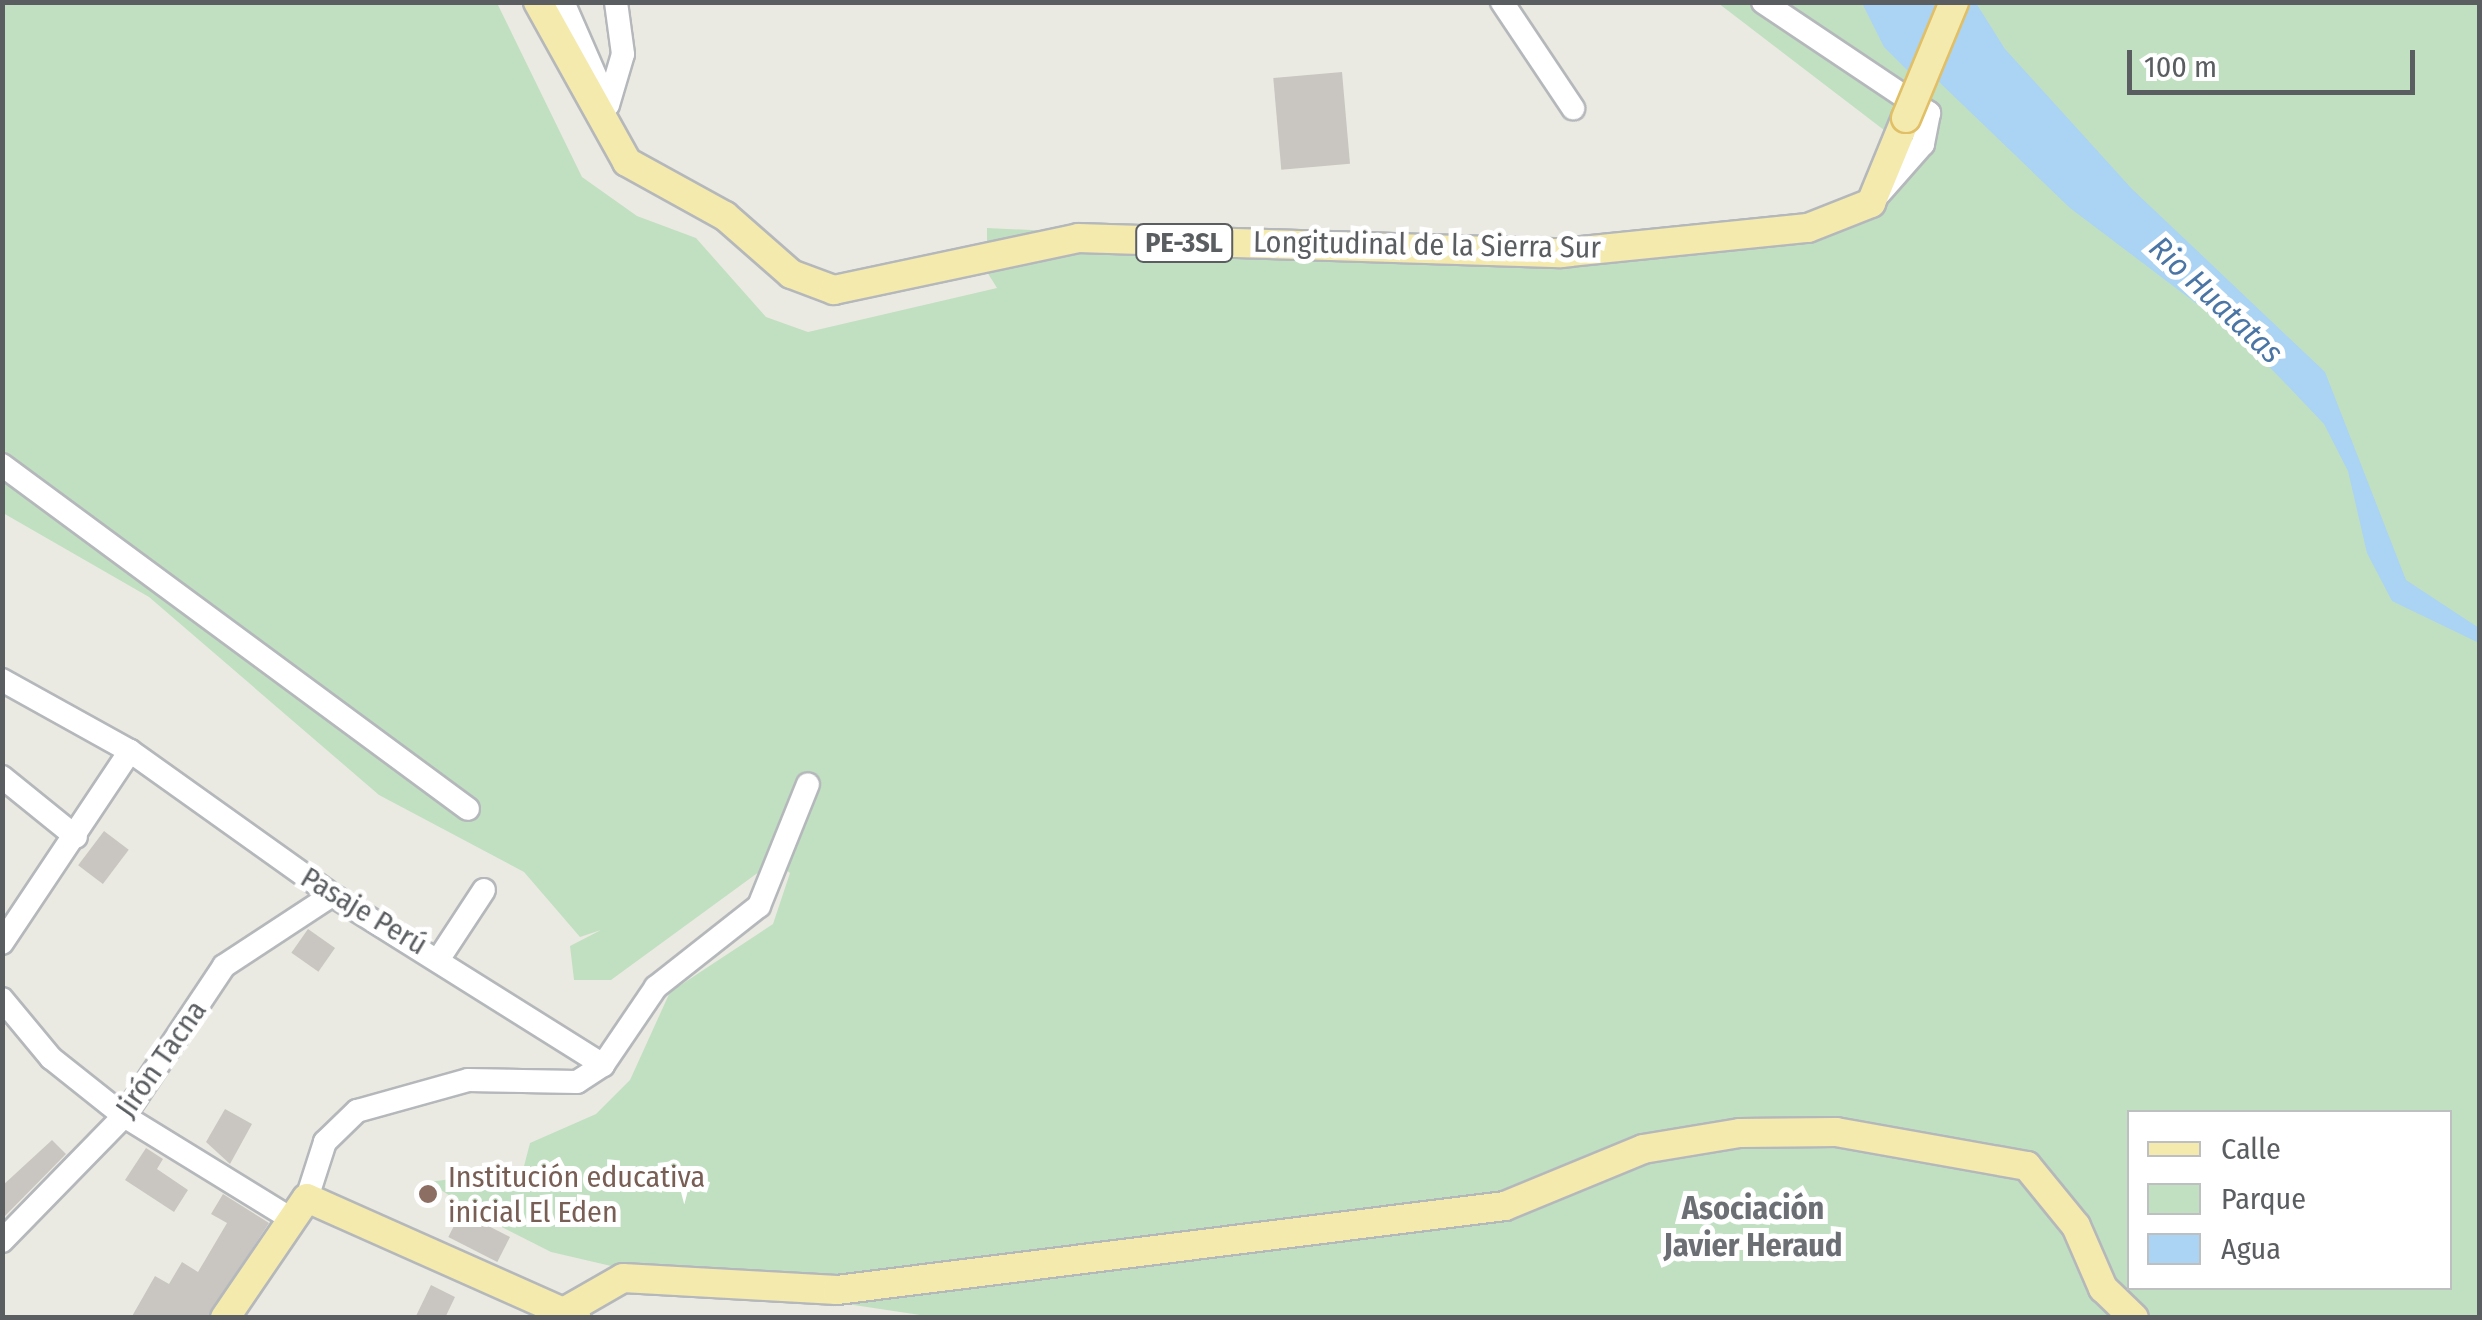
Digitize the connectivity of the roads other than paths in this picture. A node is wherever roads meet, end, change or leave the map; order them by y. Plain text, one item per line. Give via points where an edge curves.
1 (538, 2) edge
2 (563, 2) edge
3 (616, 2) edge
4 (1502, 2) edge
5 (1764, 2) edge
6 (1954, 2) edge
7 (1573, 108) dead end
8 (1872, 203) junction
9 (2, 466) edge
10 (2, 680) edge
11 (130, 752) junction
12 (2, 777) edge
13 (808, 784) dead end
14 (468, 809) dead end
15 (76, 837) junction
16 (484, 890) dead end
17 (332, 895) junction
18 (2, 943) edge
19 (440, 957) junction
20 (2, 1000) edge
21 (603, 1064) junction
22 (124, 1116) junction
23 (300, 1209) junction
24 (2, 1242) edge
25 (569, 1315) edge
26 (225, 1318) edge
27 (2134, 1318) edge

1 - 8 main road, Longitudinal de la Sierra Sur / PE-3SL via 626,162 725,216 791,274 834,290 1059,240 1561,253 1808,228
2 - 3 street via 608,105 623,54
4 - 7 street
5 - 8 street via 1929,113 1922,144
6 - 8 main road, bridge
9 - 14 street
10 - 11 street, Pasaje Perú
11 - 15 street
11 - 17 street, Pasaje Perú
12 - 15 street
13 - 21 street via 766,897 656,988
15 - 18 street
16 - 19 street
17 - 19 street, Pasaje Perú
17 - 22 street, Jirón Tacna via 224,966
19 - 21 street, Pasaje Perú
20 - 22 street via 51,1058
21 - 23 street via 577,1082 468,1080 357,1111 326,1142
22 - 23 street
22 - 24 street, Jirón Tacna
23 - 25 main road
23 - 26 main road
25 - 27 main road via 624,1278 681,1274 837,1290 1505,1206 1643,1149 1740,1133 1836,1132 2026,1166 2076,1226 2103,1288

